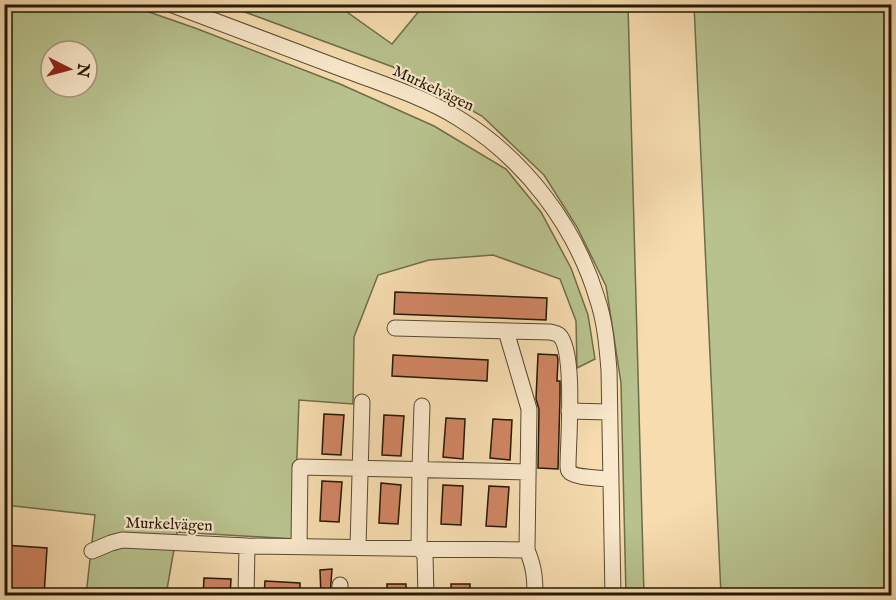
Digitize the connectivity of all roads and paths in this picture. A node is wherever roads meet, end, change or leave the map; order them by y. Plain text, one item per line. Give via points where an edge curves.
1 (170, 4) edge
2 (395, 328) dead end
3 (506, 331) junction
4 (362, 402) dead end
5 (422, 406) dead end
6 (569, 411) junction
7 (609, 412) junction
8 (360, 468) junction
9 (420, 469) junction
10 (528, 472) junction
11 (610, 479) junction
12 (247, 546) junction
13 (299, 546) junction
14 (358, 547) junction
15 (419, 548) junction
16 (92, 550) dead end
17 (527, 550) junction
18 (246, 596) edge
19 (426, 596) edge
20 (535, 596) edge
21 (613, 596) edge

1 - 7 street, Murkelvägen via 419,99 457,117 512,160 557,214 591,279 607,344
2 - 3 street
3 - 6 street via 558,334 563,341 570,380
3 - 10 street via 529,409
4 - 8 street
5 - 9 street
6 - 7 street
6 - 11 street via 569,471
7 - 11 street, Murkelvägen
8 - 9 street
8 - 13 street via 300,466
8 - 14 street
9 - 10 street
9 - 15 street
10 - 17 street
11 - 21 street, Murkelvägen
12 - 13 street, Murkelvägen
12 - 16 street, Murkelvägen via 122,540
12 - 18 street
13 - 14 street, Murkelvägen
14 - 15 street, Murkelvägen
15 - 17 street, Murkelvägen
15 - 19 street via 425,555
17 - 20 street via 534,566

